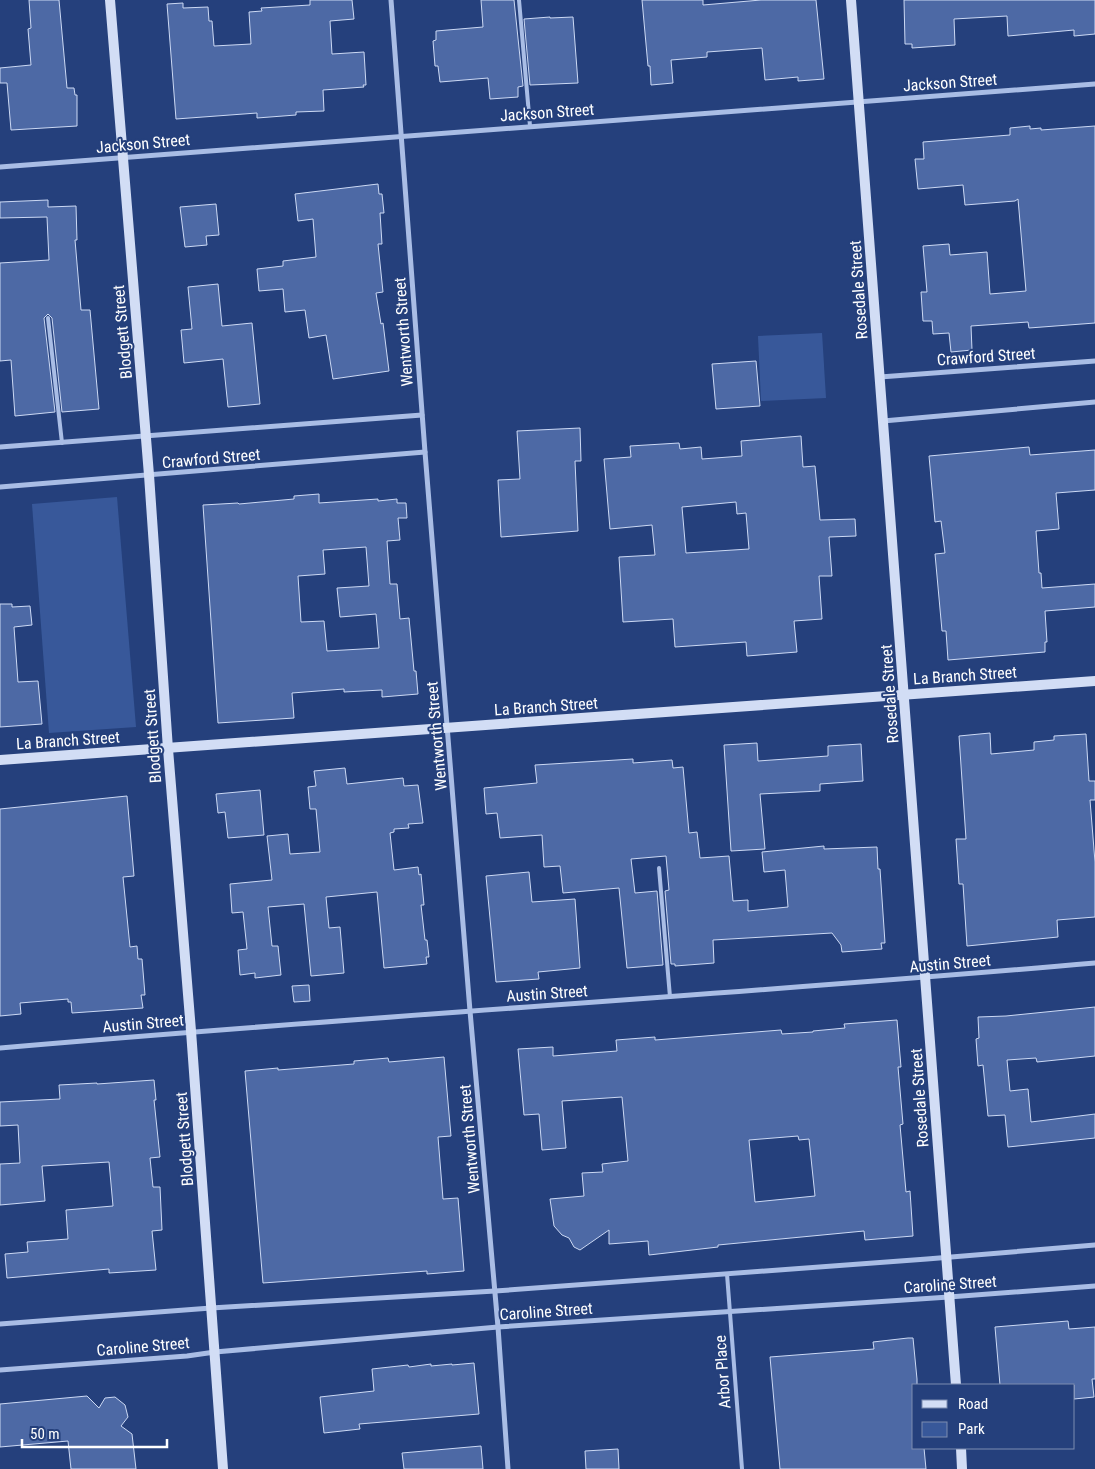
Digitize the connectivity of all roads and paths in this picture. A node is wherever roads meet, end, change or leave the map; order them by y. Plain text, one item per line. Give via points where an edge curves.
1 (110, 0) edge
2 (391, 0) edge
3 (519, 0) edge
4 (851, 0) edge
5 (1095, 84) edge
6 (859, 102) junction
7 (530, 126) junction
8 (401, 135) junction
9 (123, 157) junction
10 (0, 167) edge
11 (48, 318) dead end
12 (1095, 361) edge
13 (880, 377) junction
14 (1095, 402) edge
15 (422, 415) junction
16 (883, 421) junction
17 (145, 436) junction
18 (62, 442) junction
19 (0, 447) edge
20 (424, 452) junction
21 (149, 476) junction
22 (0, 487) edge
23 (1095, 681) edge
24 (904, 695) junction
25 (448, 728) junction
26 (168, 749) junction
27 (0, 760) edge
28 (659, 868) dead end
29 (1095, 964) edge
30 (925, 978) junction
31 (670, 997) junction
32 (470, 1011) junction
33 (191, 1031) junction
34 (0, 1048) edge
35 (1095, 1245) edge
36 (946, 1258) junction
37 (727, 1274) junction
38 (1095, 1286) edge
39 (495, 1291) junction
40 (950, 1297) junction
41 (210, 1308) junction
42 (730, 1312) junction
43 (0, 1324) edge
44 (498, 1327) junction
45 (215, 1352) junction
46 (0, 1370) edge
47 (956, 1384) edge
48 (961, 1449) edge
49 (224, 1469) edge
50 (508, 1469) edge
51 (742, 1469) edge
52 (962, 1469) edge

1 - 9 street, Blodgett Street
2 - 8 street, Wentworth Street
3 - 7 lane
4 - 6 street, Rosedale Street
5 - 6 street, Jackson Street
6 - 7 street, Jackson Street
6 - 13 street, Rosedale Street
7 - 8 street, Jackson Street
8 - 9 street, Jackson Street
8 - 15 street, Wentworth Street
9 - 10 street, Jackson Street
9 - 17 street, Blodgett Street
11 - 18 lane
12 - 13 street, Crawford Street
13 - 16 street, Rosedale Street
14 - 16 street
15 - 17 street, Crawford Street
15 - 20 street, Wentworth Street
16 - 24 street, Rosedale Street
17 - 18 street, Crawford Street
17 - 21 street, Blodgett Street
18 - 19 street, Crawford Street
20 - 21 street, Crawford Street
20 - 25 street, Wentworth Street
21 - 22 street, Crawford Street
21 - 26 street, Blodgett Street
23 - 24 street, La Branch Street
24 - 25 street, La Branch Street
24 - 30 street, Rosedale Street
25 - 26 street, La Branch Street
25 - 32 street, Wentworth Street
26 - 27 street, La Branch Street
26 - 33 street, Blodgett Street
28 - 31 lane
29 - 30 street, Austin Street
30 - 31 street, Austin Street
30 - 36 street, Rosedale Street
31 - 32 street, Austin Street
32 - 33 street, Austin Street
32 - 39 street, Wentworth Street
33 - 34 street, Austin Street
33 - 41 street, Blodgett Street
35 - 36 street, Caroline Street
36 - 37 street, Caroline Street
36 - 40 street, Rosedale Street
37 - 39 street, Caroline Street
37 - 42 lane, Arbor Place
38 - 40 street, Caroline Street
39 - 41 street, Caroline Street
39 - 44 street, Wentworth Street
40 - 42 street, Caroline Street
40 - 47 street, Rosedale Street
41 - 43 street, Caroline Street
41 - 45 street, Blodgett Street
42 - 44 street, Caroline Street
42 - 51 lane, Arbor Place
44 - 45 street, Caroline Street
44 - 50 street, Wentworth Street
45 - 46 street, Caroline Street
45 - 49 street, Blodgett Street
48 - 52 street

